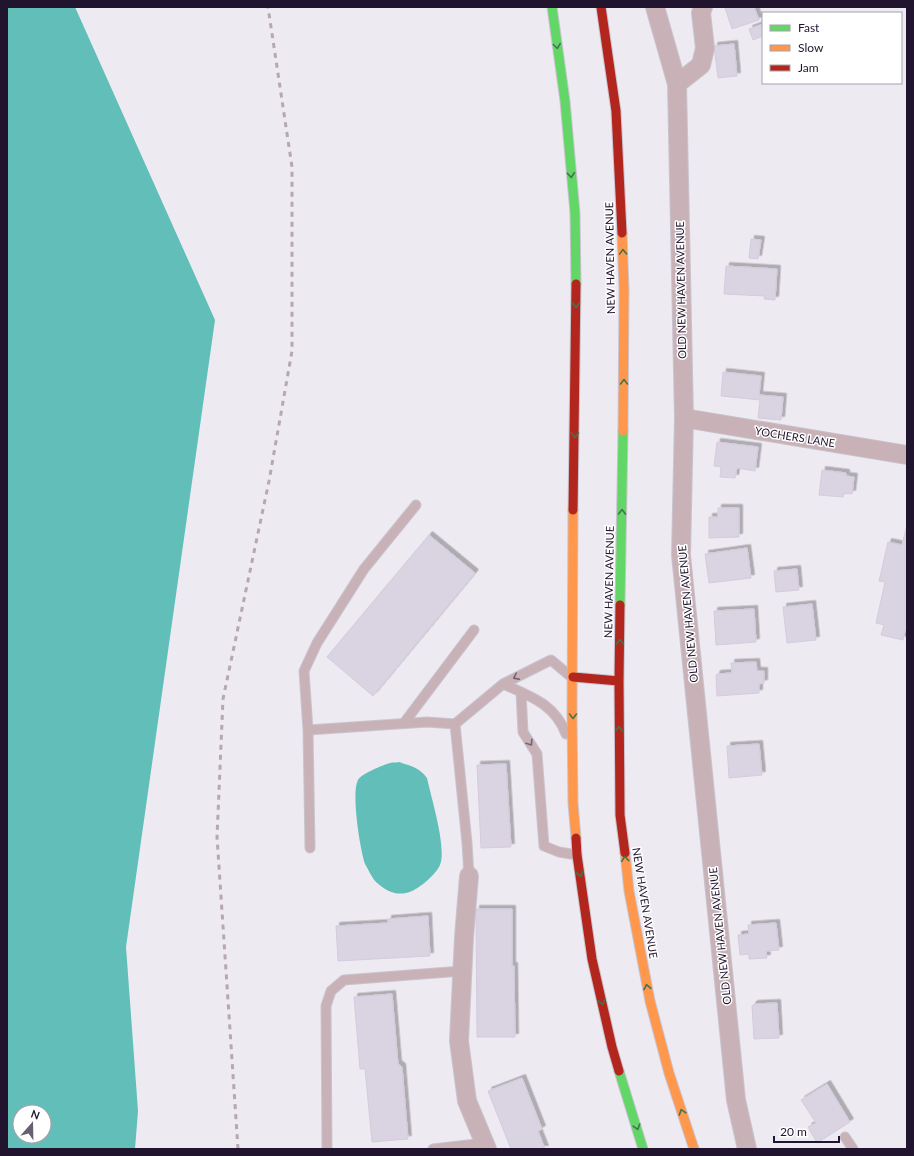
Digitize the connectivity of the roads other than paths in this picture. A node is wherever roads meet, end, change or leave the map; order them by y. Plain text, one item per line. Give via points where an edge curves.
1 (552, 7) edge
2 (601, 7) edge
3 (655, 7) edge
4 (703, 7) edge
5 (677, 84) junction
6 (684, 418) junction
7 (907, 455) edge
8 (416, 505) dead end
9 (474, 630) dead end
10 (573, 677) junction
11 (619, 681) junction
12 (503, 684) junction
13 (521, 692) junction
14 (404, 723) junction
15 (455, 724) junction
16 (308, 730) junction
17 (573, 761) junction
18 (310, 848) dead end
19 (577, 855) junction
20 (469, 876) joint
21 (462, 971) junction
22 (845, 1137) dead end
23 (486, 1146) edge
24 (327, 1149) edge
25 (433, 1149) edge
26 (643, 1149) edge
27 (694, 1149) edge
28 (746, 1149) edge
29 (853, 1149) edge

1 -> 10 highway via 565,101 575,214
11 -> 2 highway, NEW HAVEN AVENUE via 624,378 623,243 616,111
3 - 5 street, OLD NEW HAVEN AVENUE
4 - 5 street via 705,48 701,65
5 - 6 street, OLD NEW HAVEN AVENUE
6 - 7 street, YOCHERS LANE
6 - 28 street, OLD NEW HAVEN AVENUE via 681,555 736,1100
8 - 16 lane via 364,569 317,643 304,671
9 - 14 lane
10 - 11 highway
10 -> 12 lane via 551,660
10 -> 17 highway
27 -> 11 highway, NEW HAVEN AVENUE via 669,1073 650,1001 629,891 620,815
12 - 13 lane
12 - 15 lane
13 - 17 lane via 537,700 557,716 566,733
13 -> 19 lane via 523,732 537,754 544,846
14 - 15 lane
14 - 16 lane
15 - 20 lane
16 - 18 lane
17 - 19 highway
19 -> 26 highway via 592,959 610,1040
20 - 21 street
21 - 23 street via 459,1041 467,1101
21 - 24 lane via 344,980 331,991 326,1006
22 - 29 lane
23 - 25 lane

